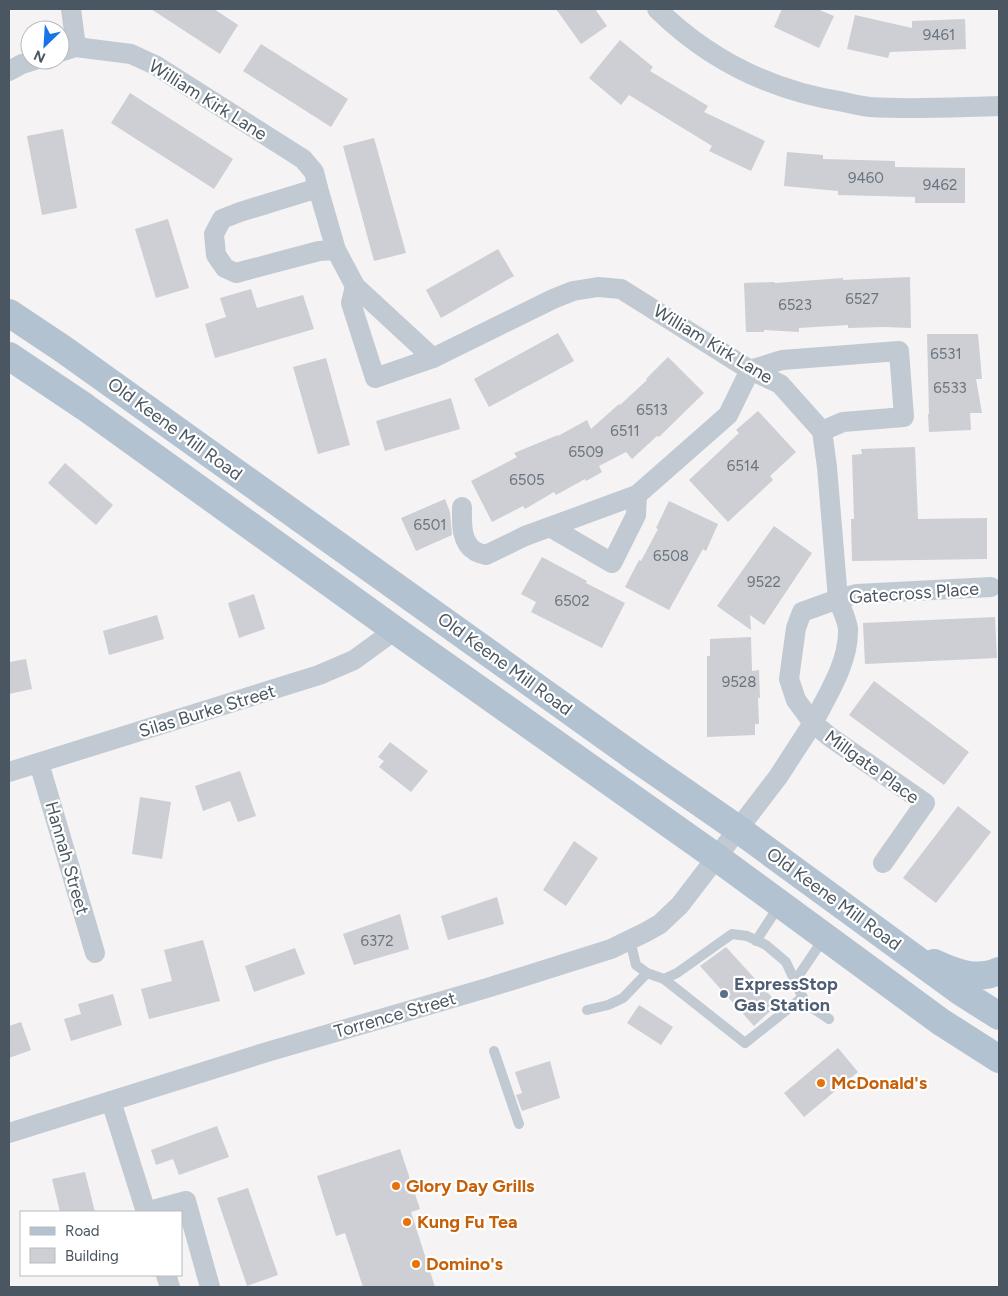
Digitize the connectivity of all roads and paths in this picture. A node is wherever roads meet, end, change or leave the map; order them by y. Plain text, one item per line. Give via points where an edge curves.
1 (71, 9) edge
2 (657, 9) edge
3 (70, 23) edge
4 (70, 50) edge
5 (999, 106) edge
6 (318, 188) junction
7 (336, 250) junction
8 (355, 286) junction
9 (9, 313) edge
10 (9, 356) edge
11 (433, 358) junction
12 (750, 370) junction
13 (822, 430) junction
14 (637, 495) junction
15 (462, 507) dead end
16 (550, 526) junction
17 (991, 587) dead end
18 (838, 599) junction
19 (395, 630) junction
20 (813, 723) junction
21 (38, 763) junction
22 (9, 772) edge
23 (738, 829) junction
24 (716, 857) junction
25 (883, 863) dead end
26 (780, 904) junction
27 (825, 938) junction
28 (630, 940) junction
29 (756, 940) junction
30 (901, 948) junction
31 (95, 953) dead end
32 (999, 971) edge
33 (647, 973) junction
34 (664, 979) junction
35 (795, 981) junction
36 (803, 998) junction
37 (587, 1010) dead end
38 (999, 1016) edge
39 (829, 1019) dead end
40 (494, 1050) dead end
41 (999, 1059) edge
42 (111, 1101) junction
43 (519, 1124) dead end
44 (9, 1133) edge
45 (146, 1211) edge
46 (150, 1211) edge
47 (210, 1287) edge

1 - 3 street
2 - 5 street via 703,47 748,74 820,99 869,106
4 - 6 street, William Kirk Lane via 131,54 155,65 303,159 314,172
6 - 7 street, William Kirk Lane
6 - 7 street via 222,219 214,234 216,255 225,268 236,273 320,251
7 - 8 street, William Kirk Lane
8 - 11 street, William Kirk Lane
8 - 11 street, William Kirk Lane via 351,303 375,378
9 - 23 main road, Old Keene Mill Road
10 - 19 main road, Old Keene Mill Road
11 - 12 street, William Kirk Lane via 553,299 572,291 598,287 621,289
12 - 13 street, William Kirk Lane via 780,384
12 - 13 street via 782,360 899,351 904,417 843,422
12 - 14 street via 728,415
13 - 18 street
14 - 16 street
14 - 16 street via 636,515 612,563
15 - 16 street via 462,531 468,544 486,555
17 - 18 street, Gatecross Place via 857,594
18 - 20 street via 848,627 845,652 838,675
18 - 20 street via 802,612 796,628 789,679 796,700
19 - 21 street, Silas Burke Street via 354,660 320,675
19 - 24 main road, Old Keene Mill Road
20 - 23 street via 778,777
20 - 25 street, Millgate Place via 925,802
21 - 22 street, Silas Burke Street
21 - 31 street, Hannah Street
23 - 24 street, Torrence Street
23 - 30 main road, Old Keene Mill Road
24 - 26 main road, Old Keene Mill Road
24 - 28 street, Torrence Street via 680,905 660,924
26 - 27 main road, Old Keene Mill Road
26 - 29 lane
27 - 35 lane
27 - 41 main road, Old Keene Mill Road via 941,1022
28 - 33 lane via 636,965
28 - 42 street, Torrence Street via 487,988
29 - 34 lane via 732,934
29 - 35 lane via 786,962
30 - 32 main road via 955,972 979,975
30 - 38 main road, Old Keene Mill Road
33 - 34 lane
33 - 37 lane via 623,998
34 - 36 lane via 745,1043
35 - 36 lane
36 - 39 lane
40 - 43 lane
42 - 44 street, Torrence Street
42 - 45 street
46 - 47 street via 186,1201

